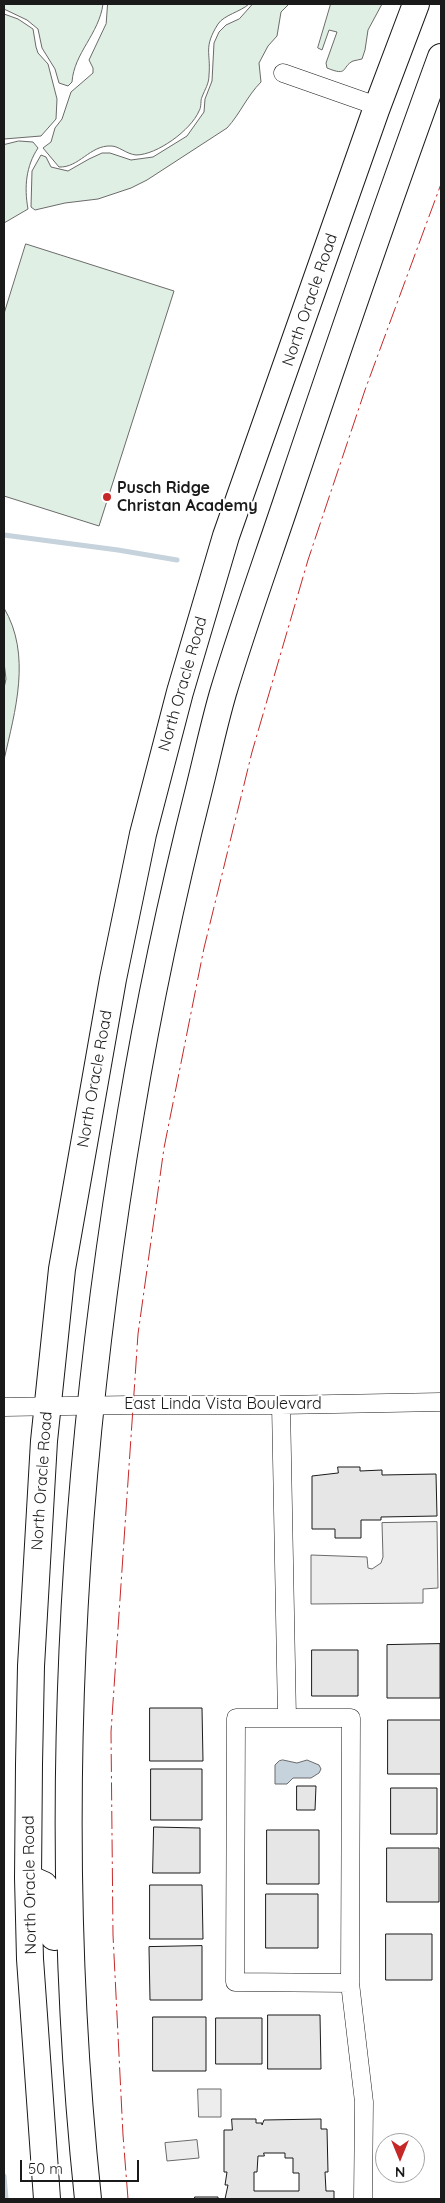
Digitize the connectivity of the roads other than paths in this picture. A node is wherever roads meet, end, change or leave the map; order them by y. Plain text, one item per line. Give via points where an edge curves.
1 (416, 4) edge
2 (441, 57) edge
3 (283, 73) dead end
4 (377, 106) junction
5 (441, 1402) edge
6 (90, 1405) junction
7 (47, 1406) junction
8 (281, 1406) junction
9 (4, 1407) edge
10 (288, 1718) junction
11 (28, 1878) junction
12 (350, 1982) junction
13 (76, 2045) junction
14 (47, 2199) edge
15 (88, 2199) edge
16 (363, 2199) edge

1 - 4 highway, North Oracle Road
2 - 6 highway via 373,243 223,693 151,996 114,1214
3 - 4 street
4 - 7 highway, North Oracle Road via 226,536 143,834 113,979 62,1269
5 - 8 street, East Linda Vista Boulevard
6 - 7 street, East Linda Vista Boulevard
6 - 8 street, East Linda Vista Boulevard
6 - 13 highway via 70,1679 70,1906
7 - 9 street, East Linda Vista Boulevard
7 - 11 highway, North Oracle Road via 31,1666
8 - 10 street
10 - 12 street via 351,1718
10 - 12 street via 236,1718 235,1982
11 - 13 highway via 44,1885 50,1894 58,2026
11 - 14 highway, North Oracle Road via 30,1959
12 - 16 street via 364,2102
13 - 15 highway

